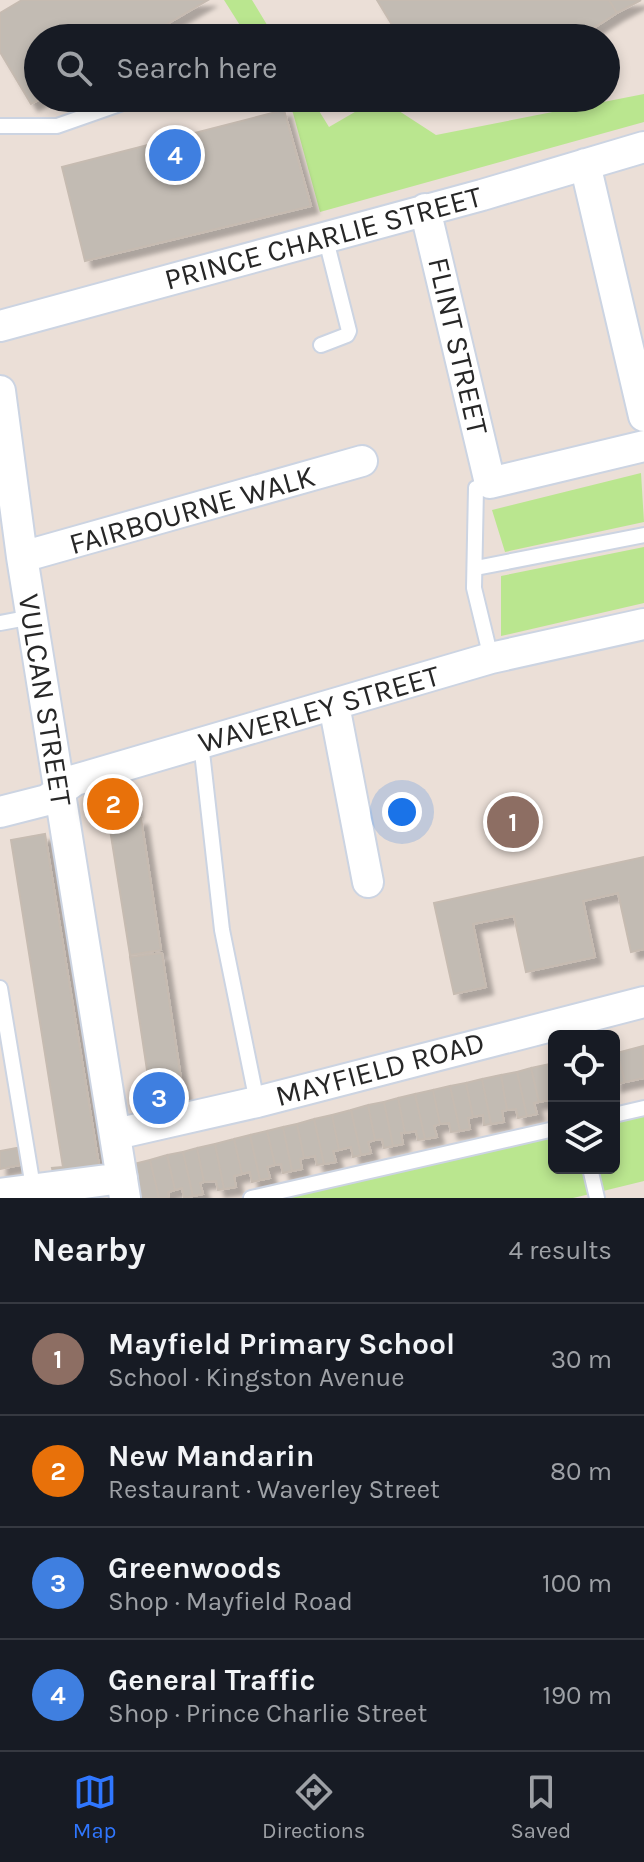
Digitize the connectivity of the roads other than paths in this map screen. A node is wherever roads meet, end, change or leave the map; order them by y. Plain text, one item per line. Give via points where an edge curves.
1 (97, 112) edge
2 (0, 126) edge
3 (644, 147) edge
4 (585, 164) junction
5 (425, 209) junction
6 (325, 235) junction
7 (0, 326) edge
8 (321, 345) dead end
9 (0, 391) edge
10 (644, 416) edge
11 (644, 446) edge
12 (4, 454) edge
13 (362, 461) dead end
14 (490, 483) junction
15 (644, 535) edge
16 (22, 557) junction
17 (476, 568) junction
18 (32, 617) junction
19 (0, 623) edge
20 (644, 624) edge
21 (491, 658) junction
22 (334, 705) junction
23 (201, 743) junction
24 (60, 791) junction
25 (0, 812) edge
26 (368, 882) dead end
27 (0, 988) edge
28 (644, 1002) edge
29 (570, 1028) edge
30 (257, 1102) junction
31 (644, 1108) edge
32 (620, 1114) edge
33 (548, 1130) edge
34 (116, 1134) junction
35 (591, 1174) edge
36 (33, 1187) junction
37 (124, 1188) edge
38 (0, 1194) edge
39 (251, 1198) edge
40 (597, 1198) edge

1 - 2 lane via 57,126
3 - 4 street, PRINCE CHARLIE STREET
4 - 5 street, PRINCE CHARLIE STREET
4 - 10 street
5 - 6 street, PRINCE CHARLIE STREET
5 - 14 street, FLINT STREET
6 - 7 street, PRINCE CHARLIE STREET
6 - 8 lane via 349,331
9 - 12 street, VULCAN STREET
11 - 14 street
12 - 16 street, VULCAN STREET
13 - 16 street, FAIRBOURNE WALK
14 - 17 lane via 476,488
15 - 17 lane
16 - 18 street, VULCAN STREET
17 - 21 lane via 474,588
18 - 19 lane
18 - 24 street, VULCAN STREET
20 - 21 street, WAVERLEY STREET
21 - 22 street, WAVERLEY STREET
22 - 23 street, WAVERLEY STREET
22 - 26 street
23 - 24 street, WAVERLEY STREET via 75,780
23 - 30 lane via 222,930
24 - 25 street, WAVERLEY STREET via 47,800
24 - 34 street, VULCAN STREET
27 - 36 lane
28 - 29 street, MAYFIELD ROAD
29 - 30 street, MAYFIELD ROAD
30 - 34 street, MAYFIELD ROAD
31 - 32 lane
33 - 39 lane
34 - 37 street, VULCAN STREET
35 - 40 lane
36 - 37 street
36 - 38 street

